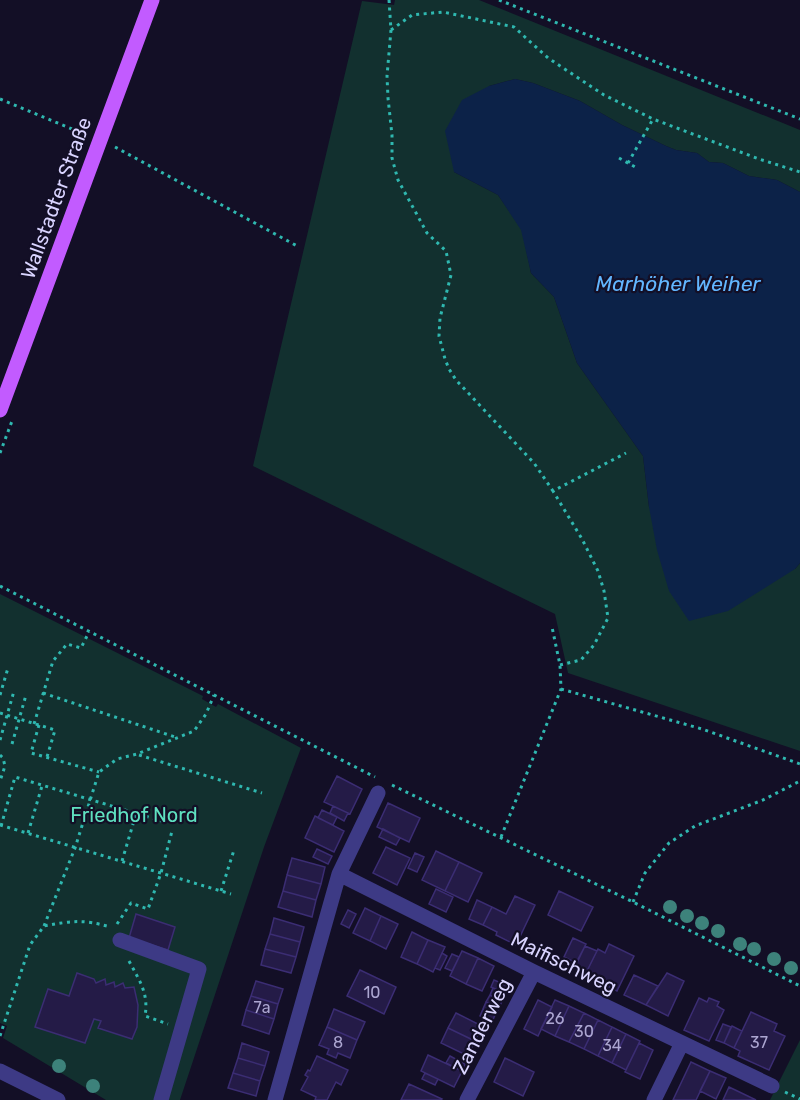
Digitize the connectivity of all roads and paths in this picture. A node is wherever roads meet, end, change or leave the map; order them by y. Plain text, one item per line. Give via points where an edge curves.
1 (152, 0) edge
2 (389, 0) edge
3 (499, 0) edge
4 (391, 30) junction
5 (0, 99) edge
6 (652, 119) junction
7 (800, 119) edge
8 (99, 140) junction
9 (619, 158) dead end
10 (628, 163) junction
11 (637, 168) dead end
12 (800, 172) edge
13 (299, 247) dead end
14 (0, 410) edge
15 (626, 453) dead end
16 (553, 491) junction
17 (0, 586) edge
18 (552, 627) dead end
19 (89, 632) junction
20 (560, 665) junction
21 (8, 668) dead end
22 (561, 688) junction
23 (14, 691) dead end
24 (43, 693) junction
25 (0, 695) edge
26 (26, 695) dead end
27 (214, 695) junction
28 (0, 713) edge
29 (7, 716) junction
30 (19, 719) junction
31 (34, 724) junction
32 (39, 725) junction
33 (178, 738) junction
34 (0, 740) edge
35 (12, 744) dead end
36 (137, 754) junction
37 (0, 755) edge
38 (46, 758) junction
39 (800, 764) edge
40 (99, 772) junction
41 (800, 781) edge
42 (0, 782) edge
43 (42, 786) junction
44 (262, 793) dead end
45 (378, 793) dead end
46 (91, 800) junction
47 (136, 814) junction
48 (165, 822) dead end
49 (1, 825) edge
50 (172, 831) dead end
51 (28, 834) junction
52 (501, 837) junction
53 (75, 848) junction
54 (234, 850) dead end
55 (122, 862) junction
56 (161, 873) junction
57 (339, 874) junction
58 (220, 891) junction
59 (231, 894) dead end
60 (633, 902) junction
61 (44, 926) junction
62 (120, 940) joint
63 (534, 972) junction
64 (800, 986) edge
65 (182, 1029) junction
66 (1, 1030) edge
67 (0, 1036) edge
68 (682, 1043) junction
69 (0, 1071) edge
70 (772, 1086) dead end
71 (58, 1100) edge
72 (161, 1100) edge
73 (275, 1100) edge
74 (467, 1100) edge
75 (654, 1100) edge

1 - 8 main road, Wallstadter Straße
2 - 4 path
3 - 7 path
4 - 6 path via 412,15 443,12 514,27 566,70
4 - 16 path via 387,76 392,158 398,180 427,233 446,251 451,275 440,318 445,359 456,380 534,463
5 - 8 path
6 - 10 path
6 - 12 path
8 - 13 path
8 - 14 main road, Wallstadter Straße
9 - 10 path
10 - 11 path
15 - 16 path
16 - 20 path via 598,571 608,618 581,660
17 - 19 path
18 - 20 path
19 - 24 path via 81,648 67,644 53,661
19 - 27 path
20 - 22 path
21 - 25 path
22 - 39 path via 702,729
22 - 52 path
23 - 29 path
24 - 31 path
24 - 33 path
26 - 30 path
27 - 33 path via 194,731
27 - 52 path
28 - 29 path
29 - 30 path
29 - 34 path
30 - 31 path
30 - 35 path
31 - 32 path
32 - 38 path via 31,753
32 - 38 path via 55,730
33 - 36 path
36 - 40 path via 117,759
36 - 44 path
37 - 42 path via 5,766
38 - 40 path
40 - 46 path
41 - 60 path via 764,800 695,826 669,843 645,873
43 - 46 path
43 - 49 path via 15,777
43 - 51 path
45 - 57 street
46 - 47 path
46 - 53 path
47 - 48 path
47 - 55 path
49 - 51 path
50 - 56 path
51 - 53 path
52 - 60 path
53 - 55 path
53 - 61 path
54 - 58 path
55 - 56 path
56 - 58 path
56 - 61 path via 148,909 130,903 114,928 74,921
57 - 63 street, Maifischweg
57 - 73 street
58 - 59 path
60 - 64 path
61 - 66 path via 30,945
62 - 65 path via 143,988 146,1016
62 - 65 street via 199,969
63 - 68 street, Maifischweg
63 - 74 street, Zanderweg
65 - 72 street
66 - 67 path
68 - 70 street, Maifischweg
68 - 75 street
69 - 71 street

